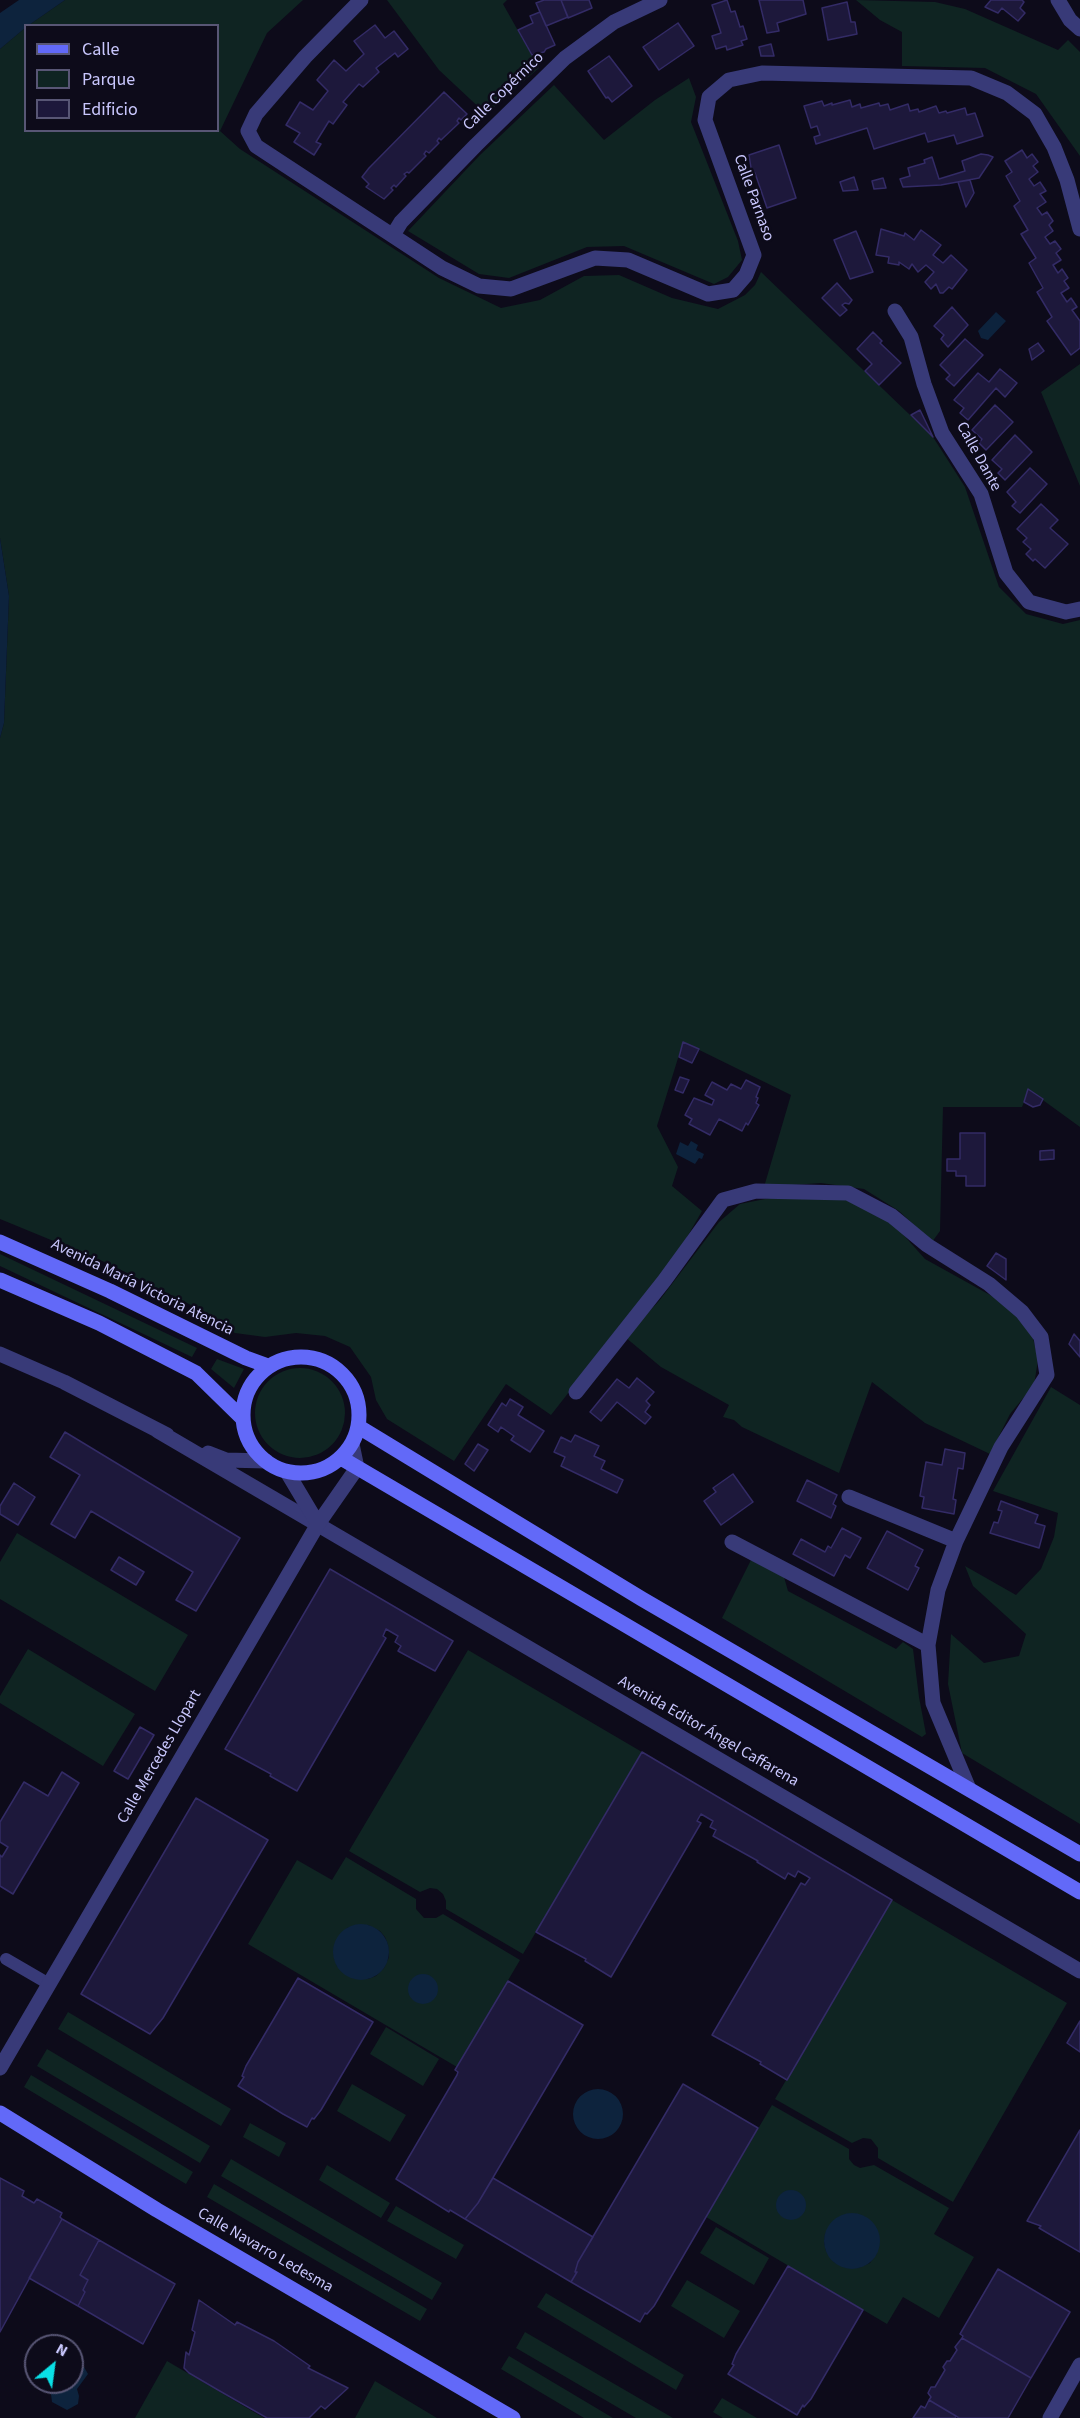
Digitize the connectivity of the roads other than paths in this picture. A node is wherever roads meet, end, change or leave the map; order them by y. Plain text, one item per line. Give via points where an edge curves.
1 (362, 0) edge
2 (660, 0) edge
3 (1058, 0) edge
4 (1080, 30) edge
5 (1074, 179) edge
6 (1080, 229) edge
7 (393, 235) junction
8 (895, 310) dead end
9 (1080, 609) edge
10 (0, 1242) edge
11 (0, 1280) edge
12 (0, 1354) edge
13 (268, 1366) junction
14 (576, 1392) dead end
15 (242, 1418) junction
16 (358, 1427) junction
17 (158, 1431) junction
18 (352, 1444) junction
19 (340, 1458) junction
20 (266, 1461) junction
21 (357, 1468) junction
22 (287, 1472) junction
23 (849, 1497) dead end
24 (318, 1524) junction
25 (956, 1541) junction
26 (732, 1542) dead end
27 (928, 1645) junction
28 (969, 1789) junction
29 (1080, 1854) edge
30 (1080, 1892) edge
31 (6, 1959) dead end
32 (1080, 1971) edge
33 (49, 1984) junction
34 (0, 2068) edge
35 (0, 2113) edge
36 (1080, 2365) edge
37 (513, 2418) edge
38 (1050, 2418) edge

1 - 7 street, Calle Parnaso via 305,57 256,114 248,131 256,146
2 - 7 street, Calle Copérnico via 614,22 565,58 401,222
3 - 4 street
5 - 6 street, Calle Parnaso
5 - 7 street, Calle Parnaso via 1035,114 1008,93 971,78 762,73 729,80 709,97 705,120 754,255 746,275 733,290 708,294 628,260 595,258 511,290 479,286 442,268
8 - 9 street, Calle Dante via 911,337 942,433 981,494 1006,573 1029,602 1066,612
10 - 13 main road, Avenida María Victoria Atencia
11 - 15 main road via 99,1323 196,1373
12 - 17 street
13 - 15 main road via 248,1389
13 - 16 main road via 301,1356 334,1366 356,1393
14 - 25 street via 723,1200 756,1191 848,1192 892,1216 927,1245 989,1284 1022,1312 1041,1337 1047,1375 1001,1447
15 - 20 main road via 249,1442
16 - 18 main road
16 - 28 main road via 642,1599
17 - 20 street via 226,1460
17 - 24 street
18 - 19 main road
18 - 21 street
19 - 21 main road
19 - 22 main road via 315,1472
20 - 22 main road
21 - 24 street, Calle Mercedes Llopart
21 - 30 main road
22 - 24 street
23 - 25 street
24 - 32 street, Avenida Editor Ángel Caffarena
24 - 33 street, Calle Mercedes Llopart
25 - 27 street via 938,1590
26 - 27 street
27 - 28 street via 933,1703
28 - 29 main road
31 - 33 lane
33 - 34 street, Calle Mercedes Llopart
35 - 37 main road, Calle Navarro Ledesma via 157,2210
36 - 38 street

